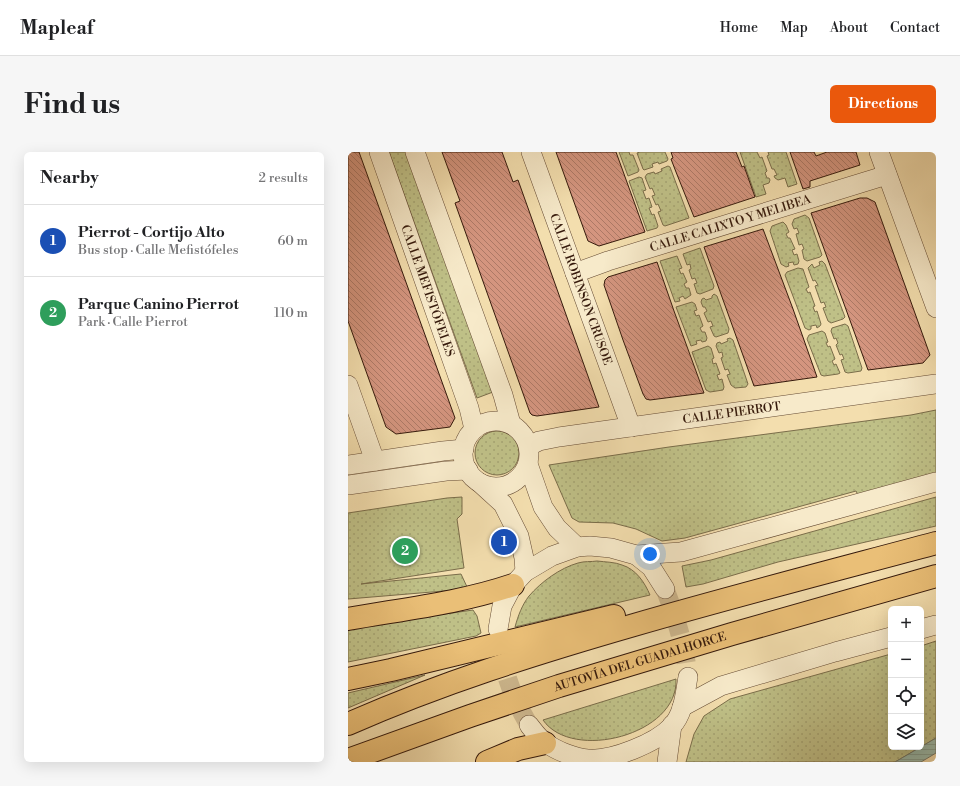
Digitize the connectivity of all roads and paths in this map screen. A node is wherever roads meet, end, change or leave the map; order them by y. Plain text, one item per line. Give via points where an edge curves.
1 (379, 152) edge
2 (415, 152) edge
3 (531, 152) edge
4 (879, 152) edge
5 (887, 175) junction
6 (575, 273) junction
7 (936, 308) edge
8 (936, 384) edge
9 (348, 385) edge
10 (511, 424) junction
11 (631, 427) junction
12 (474, 429) junction
13 (464, 449) junction
14 (528, 455) junction
15 (375, 461) junction
16 (348, 465) edge
17 (472, 475) junction
18 (936, 482) edge
19 (348, 485) edge
20 (936, 543) edge
21 (577, 547) junction
22 (636, 555) junction
23 (936, 576) edge
24 (519, 578) junction
25 (665, 589) tunnel mouth
26 (736, 596) junction
27 (380, 613) junction
28 (348, 614) edge
29 (348, 618) edge
30 (936, 625) edge
31 (924, 628) edge
32 (498, 629) tunnel mouth
33 (888, 638) edge
34 (688, 677) tunnel mouth
35 (348, 678) edge
36 (682, 707) junction
37 (348, 724) edge
38 (529, 725) tunnel mouth
39 (672, 725) junction
40 (545, 743) junction
41 (384, 748) junction
42 (348, 760) edge
43 (591, 761) edge
44 (365, 762) edge
45 (487, 762) edge
46 (667, 762) edge

1 - 12 street, CALLE MEFISTÓFELES via 469,408
2 - 10 street via 503,395
3 - 6 street, CALLE ROBINSON CRUSOE
4 - 5 street
5 - 6 street, CALLE CALIXTO Y MELIBEA
5 - 7 street
6 - 11 street, CALLE ROBINSON CRUSOE
8 - 11 street, CALLE PIERROT
9 - 15 street
10 - 12 street via 498,421
10 - 14 street via 522,433
11 - 14 street, CALLE PIERROT via 539,441
12 - 13 street via 467,438
13 - 15 street
13 - 17 street via 464,460
14 - 17 street via 523,473 506,485 485,484
14 - 21 street via 543,507 557,528
15 - 16 street
17 - 19 street via 446,471
17 - 24 street via 503,504 519,536 524,558
18 - 22 street via 681,552
20 - 26 highway
21 - 22 street via 611,548
21 - 24 street via 552,556
22 - 25 street via 651,567
23 - 41 highway, AUTOVÍA DEL GUADALHORCE via 740,631 559,686
24 - 27 highway via 486,594 437,605
24 - 32 street via 502,606
26 - 35 highway via 690,597 391,670
26 - 37 highway via 548,650 404,700
27 - 28 highway
27 - 29 highway
30 - 31 street
33 - 36 street via 721,686
34 - 36 street
36 - 39 street
38 - 40 street
39 - 43 street via 654,739 634,749
39 - 46 street
40 - 43 street
40 - 45 highway via 518,749
41 - 42 highway, AUTOVÍA DEL GUADALHORCE
41 - 44 highway

